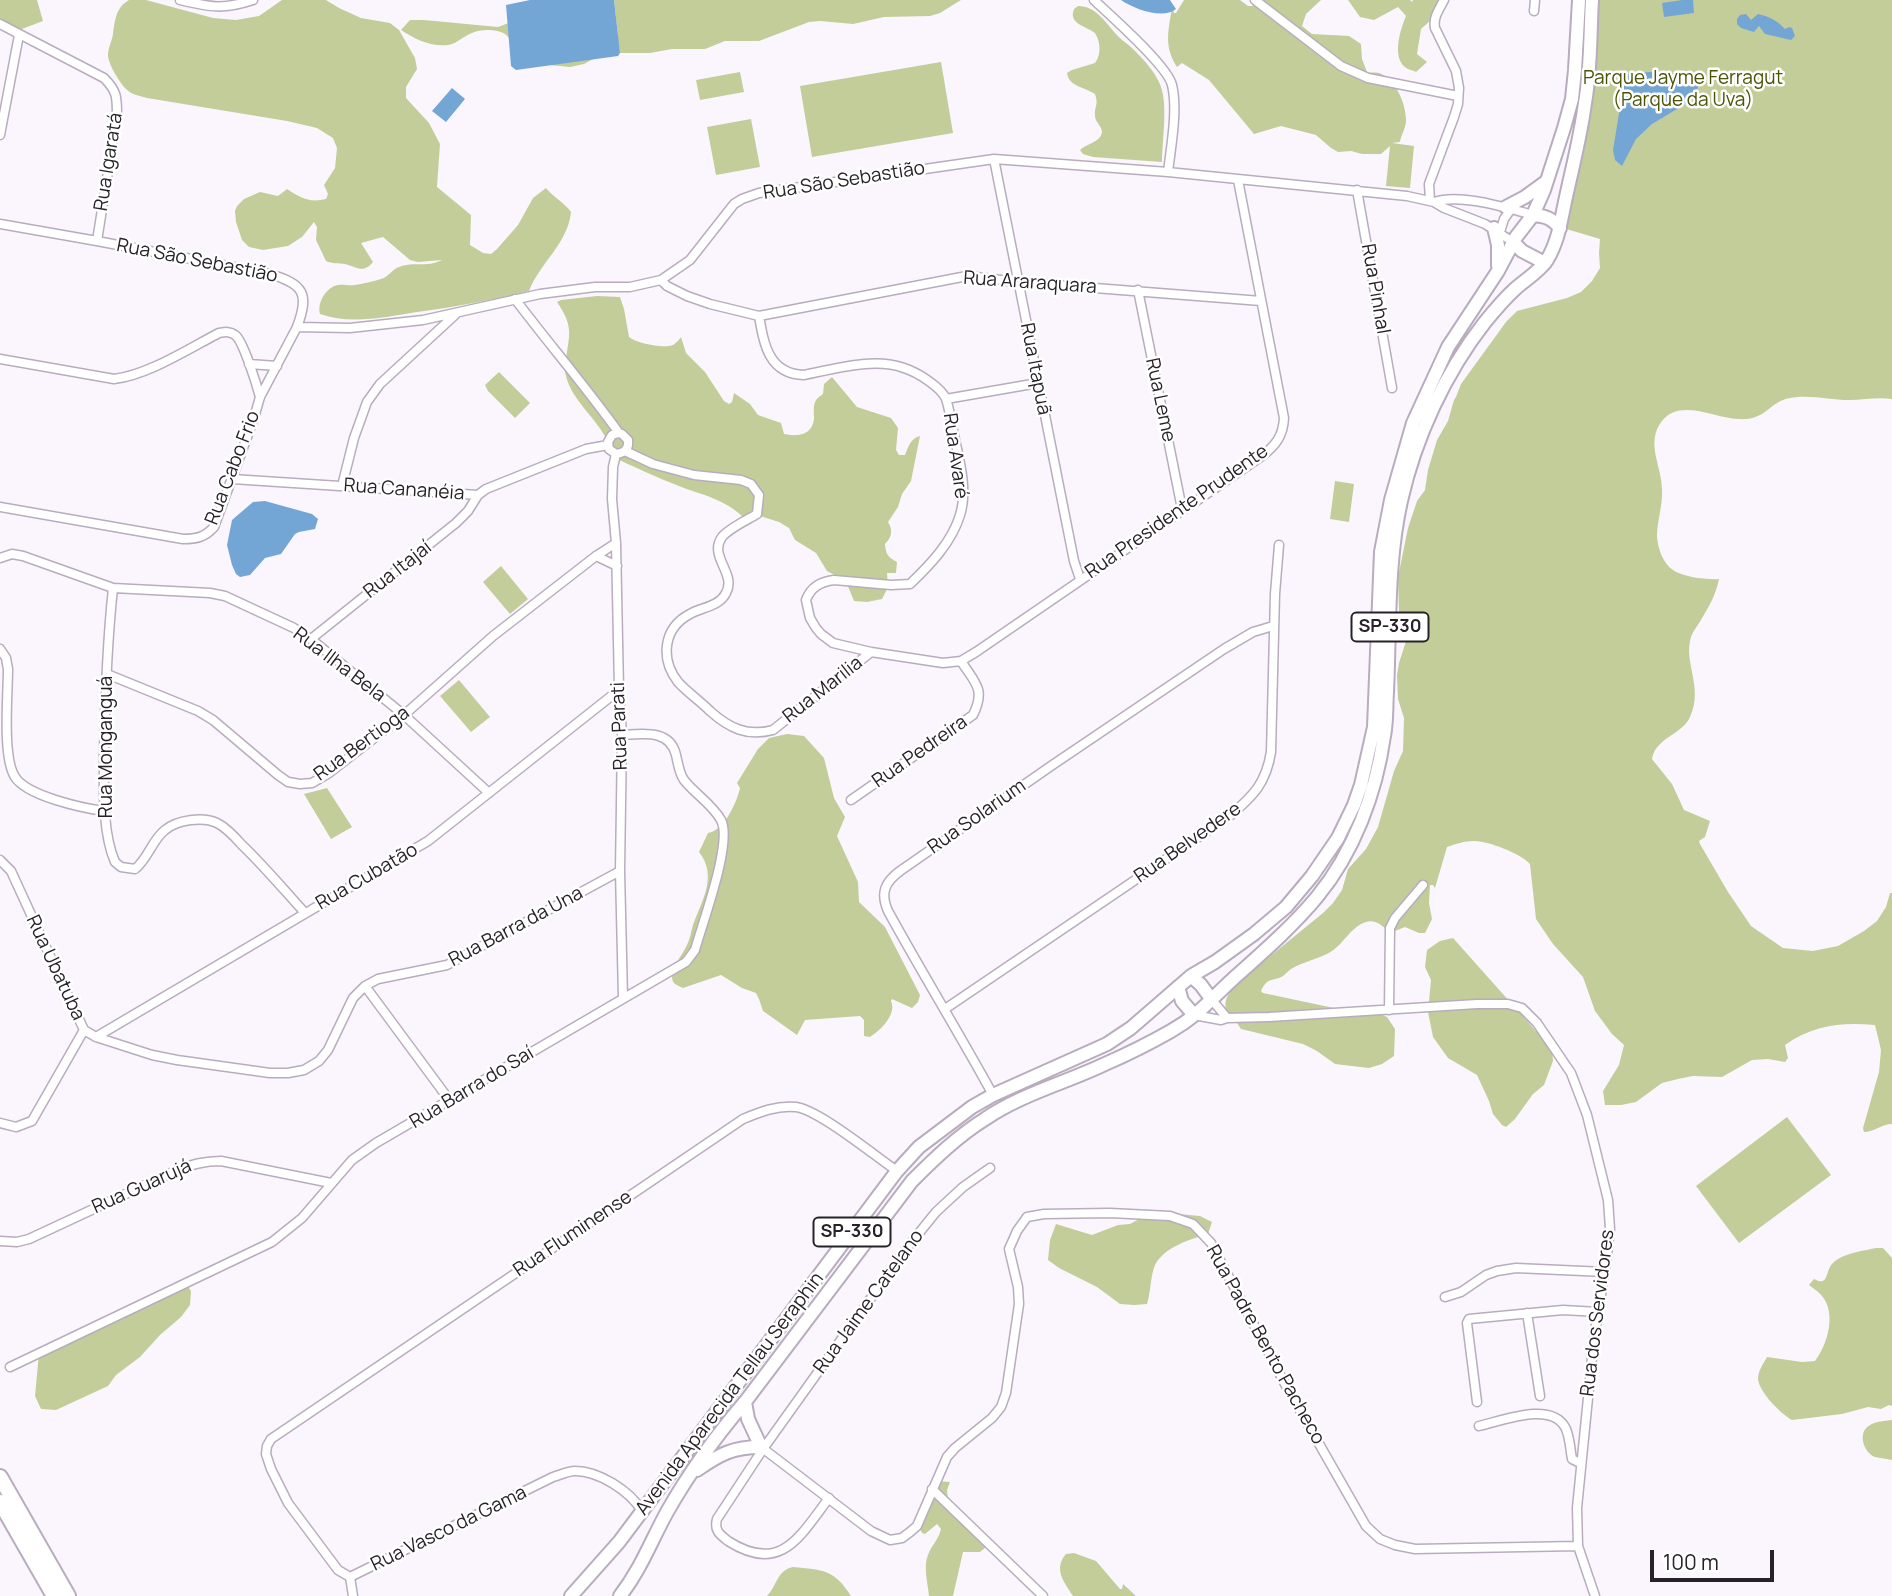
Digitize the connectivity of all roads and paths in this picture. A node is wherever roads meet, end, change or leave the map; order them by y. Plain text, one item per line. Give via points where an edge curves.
1 (180, 0) edge
2 (253, 0) edge
3 (1094, 0) edge
4 (1255, 0) edge
5 (1444, 0) edge
6 (1535, 0) edge
7 (1579, 0) edge
8 (1592, 0) edge
9 (1534, 11) dead end
10 (0, 24) edge
11 (19, 35) junction
12 (1458, 96) junction
13 (0, 135) edge
14 (994, 159) junction
15 (1168, 173) junction
16 (1238, 180) junction
17 (1547, 181) junction
18 (1357, 190) junction
19 (1432, 201) junction
20 (1508, 208) junction
21 (1533, 215) junction
22 (0, 224) edge
23 (1560, 228) junction
24 (1497, 230) junction
25 (97, 241) junction
26 (1513, 242) junction
27 (1545, 263) junction
28 (1498, 271) junction
29 (661, 281) junction
30 (1018, 282) junction
31 (1138, 290) junction
32 (515, 299) junction
33 (1261, 301) junction
34 (457, 313) junction
35 (760, 316) junction
36 (297, 327) junction
37 (0, 359) edge
38 (249, 364) junction
39 (277, 366) junction
40 (1038, 383) junction
41 (1392, 388) dead end
42 (260, 397) junction
43 (946, 398) junction
44 (618, 433) junction
45 (608, 445) junction
46 (621, 452) junction
47 (232, 479) junction
48 (342, 486) junction
49 (478, 495) junction
50 (0, 507) edge
51 (1182, 509) junction
52 (616, 543) junction
53 (1279, 545) dead end
54 (596, 556) junction
55 (0, 558) edge
56 (617, 566) junction
57 (1080, 579) junction
58 (113, 589) junction
59 (1273, 626) junction
60 (312, 639) junction
61 (0, 649) edge
62 (871, 652) junction
63 (961, 661) junction
64 (107, 674) junction
65 (619, 690) junction
66 (404, 715) junction
67 (622, 735) junction
68 (489, 793) junction
69 (851, 800) dead end
70 (104, 811) junction
71 (0, 860) edge
72 (620, 871) junction
73 (1423, 885) dead end
74 (304, 913) junction
75 (1191, 976) junction
76 (365, 986) junction
77 (1178, 987) junction
78 (623, 998) junction
79 (1212, 1000) junction
80 (945, 1009) junction
81 (1389, 1010) junction
82 (1194, 1016) junction
83 (1227, 1018) junction
84 (84, 1030) junction
85 (96, 1037) junction
86 (993, 1095) junction
87 (450, 1101) junction
88 (0, 1123) edge
89 (990, 1168) dead end
90 (897, 1171) junction
91 (331, 1183) junction
92 (0, 1241) edge
93 (1605, 1272) junction
94 (1445, 1297) dead end
95 (1598, 1312) junction
96 (1527, 1313) junction
97 (10, 1367) dead end
98 (1540, 1396) dead end
99 (745, 1402) junction
100 (1477, 1402) dead end
101 (1479, 1426) dead end
102 (762, 1448) junction
103 (266, 1454) joint
104 (1580, 1463) junction
105 (690, 1475) junction
106 (0, 1477) edge
107 (932, 1489) junction
108 (829, 1498) junction
109 (0, 1502) edge
110 (642, 1511) junction
111 (1578, 1546) junction
112 (350, 1577) junction
113 (581, 1590) edge
114 (54, 1596) edge
115 (68, 1596) edge
116 (353, 1596) edge
117 (571, 1596) edge
118 (620, 1596) edge
119 (1043, 1596) edge
120 (1595, 1596) edge

1 - 2 street via 220,7
3 - 15 street via 1172,81
4 - 12 street via 1341,66 1368,78
5 - 12 street via 1434,23 1456,71
6 - 9 street
7 - 17 main road, Avenida Aparecida Tellau Seraphin via 1572,99
8 - 23 main road, Avenida Aparecida Tellau Seraphin via 1586,101
10 - 11 street, Rua Igaratá
11 - 13 street
11 - 25 street, Rua Igaratá via 104,78 114,88 117,115
12 - 19 street via 1429,184
14 - 15 street, Rua São Sebastião
14 - 29 street, Rua São Sebastião via 742,199 690,260
14 - 30 street, Rua Itapuã
15 - 16 street, Rua São Sebastião
16 - 18 street, Rua São Sebastião
16 - 33 street, Rua Presidente Prudente
17 - 20 main road
17 - 21 main road, Avenida Aparecida Tellau Seraphin
18 - 19 street, Rua São Sebastião
18 - 41 street, Rua Pinhal
19 - 20 street via 1444,198
19 - 24 street, Rua São Sebastião
20 - 21 street
20 - 24 street
21 - 23 main road via 1546,216
21 - 26 main road, Avenida Aparecida Tellau Seraphin
22 - 25 street, Rua São Sebastião
23 - 27 main road, Avenida Aparecida Tellau Seraphin
24 - 26 street, Rua São Sebastião
24 - 28 main road
25 - 36 street, Rua São Sebastião via 289,280 302,296
26 - 27 main road
26 - 28 main road, Avenida Aparecida Tellau Seraphin / SP-330
27 - 79 main road, Avenida Aparecida Tellau Seraphin / SP-330 via 1485,322 1462,356 1412,464 1394,541 1385,734 1375,780 1350,847 1312,903
28 - 75 main road, Avenida Aparecida Tellau Seraphin / SP-330 via 1448,347 1413,423 1391,500 1381,552 1374,727 1347,822 1326,858 1286,907
29 - 32 street, Rua São Sebastião
29 - 35 street via 687,296
30 - 31 street, Rua Araraquara
30 - 35 street, Rua Araraquara via 967,276
30 - 40 street, Rua Itapuã
31 - 33 street, Rua Araraquara
31 - 51 street, Rua Leme
32 - 34 street, Rua São Sebastião
32 - 44 street
33 - 51 street, Rua Presidente Prudente via 1284,418 1279,440
34 - 36 street, Rua São Sebastião via 350,328
34 - 48 street via 380,384 367,402
35 - 43 street, Rua Avaré via 766,349 785,371 804,374 889,363 936,386
36 - 39 street, Rua Cabo Frio
37 - 38 street via 124,378 230,332 239,338
38 - 39 street
38 - 42 street
39 - 42 street, Rua Cabo Frio
40 - 43 street
40 - 57 street, Rua Itapuã
42 - 47 street, Rua Cabo Frio
43 - 62 street, Rua Avaré via 963,494 959,519 946,542 911,584 825,581 813,587 806,600 810,618 821,634 834,643
44 - 45 street via 609,438
44 - 46 street via 628,440 628,447
45 - 46 street via 611,451
45 - 49 street, Rua Cananéia via 586,449
46 - 52 street, Rua Parati via 614,467 612,499
46 - 62 street, Rua Marilia via 694,475 751,484 759,495 757,514 730,529 719,543 729,582 726,593 714,605 679,621 668,638 669,667 679,683 719,718 749,733 773,730
47 - 48 street, Rua Cananéia
47 - 50 street, Rua Cabo Frio via 214,527 196,539
48 - 49 street, Rua Cananéia
49 - 60 street, Rua Itajaí via 456,523
51 - 57 street, Rua Presidente Prudente
52 - 54 street, Rua Bertioga
52 - 56 street, Rua Parati
53 - 59 street, Rua Belvedere
54 - 56 street
54 - 66 street, Rua Bertioga via 493,636
55 - 58 street, Rua Ilha Bela via 23,556
56 - 65 street, Rua Parati
57 - 63 street, Rua Presidente Prudente
58 - 60 street, Rua Ilha Bela via 225,596
58 - 64 street, Rua Monganguá
59 - 80 street, Rua Belvedere via 1271,752 1269,768 1252,797
59 - 80 street, Rua Solarium via 1224,649 890,878 884,901
60 - 66 street, Rua Ilha Bela
61 - 70 street via 8,669 9,758 15,778 32,791
62 - 63 street, Rua Avaré via 943,663
63 - 69 street, Rua Pedreira via 980,694 974,715
64 - 66 street, Rua Bertioga via 198,711 278,775 300,784 329,773
64 - 70 street, Rua Monganguá
65 - 67 street, Rua Parati
65 - 68 street, Rua Cubatão
66 - 68 street, Rua Ilha Bela
67 - 72 street, Rua Parati
67 - 78 street, Rua Barra do Saí via 665,737 675,748 683,779 715,811 725,832 695,950 673,971
68 - 74 street, Rua Cubatão via 428,841
70 - 74 street, Rua Monganguá via 117,866 138,867 172,826 192,820 216,822 258,860
71 - 84 street, Rua Ubatuba via 11,871
72 - 76 street, Rua Barra da Una via 447,965 378,979
72 - 78 street, Rua Parati
73 - 81 street via 1390,928
74 - 85 street, Rua Cubatão
75 - 77 main road, Avenida Aparecida Tellau Seraphin / SP-330
75 - 79 main road
76 - 85 street via 353,998 328,1050 304,1070 270,1073 177,1060
76 - 87 street
77 - 82 main road
77 - 86 main road, Avenida Aparecida Tellau Seraphin / SP-330 via 1107,1044
78 - 87 street, Rua Barra do Saí
79 - 82 main road, Avenida Aparecida Tellau Seraphin / SP-330
79 - 83 street
80 - 86 street, Rua Solarium
81 - 83 street, Rua dos Servidores
81 - 93 street, Rua dos Servidores via 1508,1004 1522,1008 1538,1023 1571,1073 1593,1137 1608,1200
82 - 83 street, Rua dos Servidores
82 - 99 main road, Avenida Aparecida Tellau Seraphin / SP-330 via 1104,1065 1009,1105 939,1155 912,1181
84 - 85 street
84 - 88 street, Rua Ubatuba via 32,1121 16,1127
86 - 90 main road, Avenida Aparecida Tellau Seraphin / SP-330 via 919,1147
87 - 91 street, Rua Barra do Saí via 376,1143
89 - 102 street, Rua Jaime Catelano via 936,1212
90 - 103 street, Rua Fluminense via 816,1115 797,1107 760,1111 271,1439
90 - 110 main road, Avenida Aparecida Tellau Seraphin / SP-330
91 - 92 street, Rua Guarujá via 206,1161 29,1239
91 - 97 street, Rua Barra do Saí via 302,1219 272,1242
93 - 94 street via 1497,1271
93 - 95 street, Rua dos Servidores
95 - 96 street
95 - 104 street, Rua dos Servidores
96 - 98 street
96 - 100 street via 1466,1323
99 - 102 main road
99 - 105 main road, Avenida Aparecida Tellau Seraphin / SP-330
101 - 104 street via 1534,1413 1551,1414 1567,1429 1572,1459
102 - 105 main road via 727,1451
102 - 108 street, Rua Padre Bento Pacheco
102 - 108 street, Rua Jaime Catelano via 717,1519 717,1532 725,1538 757,1553 781,1551 793,1545
103 - 112 street, Rua Vasco da Gama via 288,1503 338,1570
104 - 111 street, Rua dos Servidores
105 - 118 main road, Avenida Aparecida Tellau Seraphin / SP-330 via 638,1572
106 - 115 highway
107 - 108 street, Rua Padre Bento Pacheco via 917,1526 896,1540 871,1531
107 - 111 street, Rua Padre Bento Pacheco via 951,1451 992,1418 1004,1400 1019,1304 1009,1249 1027,1217 1170,1216 1193,1224 1211,1243 1333,1469 1366,1526 1380,1539 1415,1549
107 - 119 street
109 - 114 highway
110 - 112 street, Rua Vasco da Gama via 605,1479 572,1471
110 - 113 main road, Avenida Aparecida Tellau Seraphin / SP-330
111 - 120 street, Rua dos Servidores
112 - 116 street
113 - 117 main road, Avenida Aparecida Tellau Seraphin / SP-330

